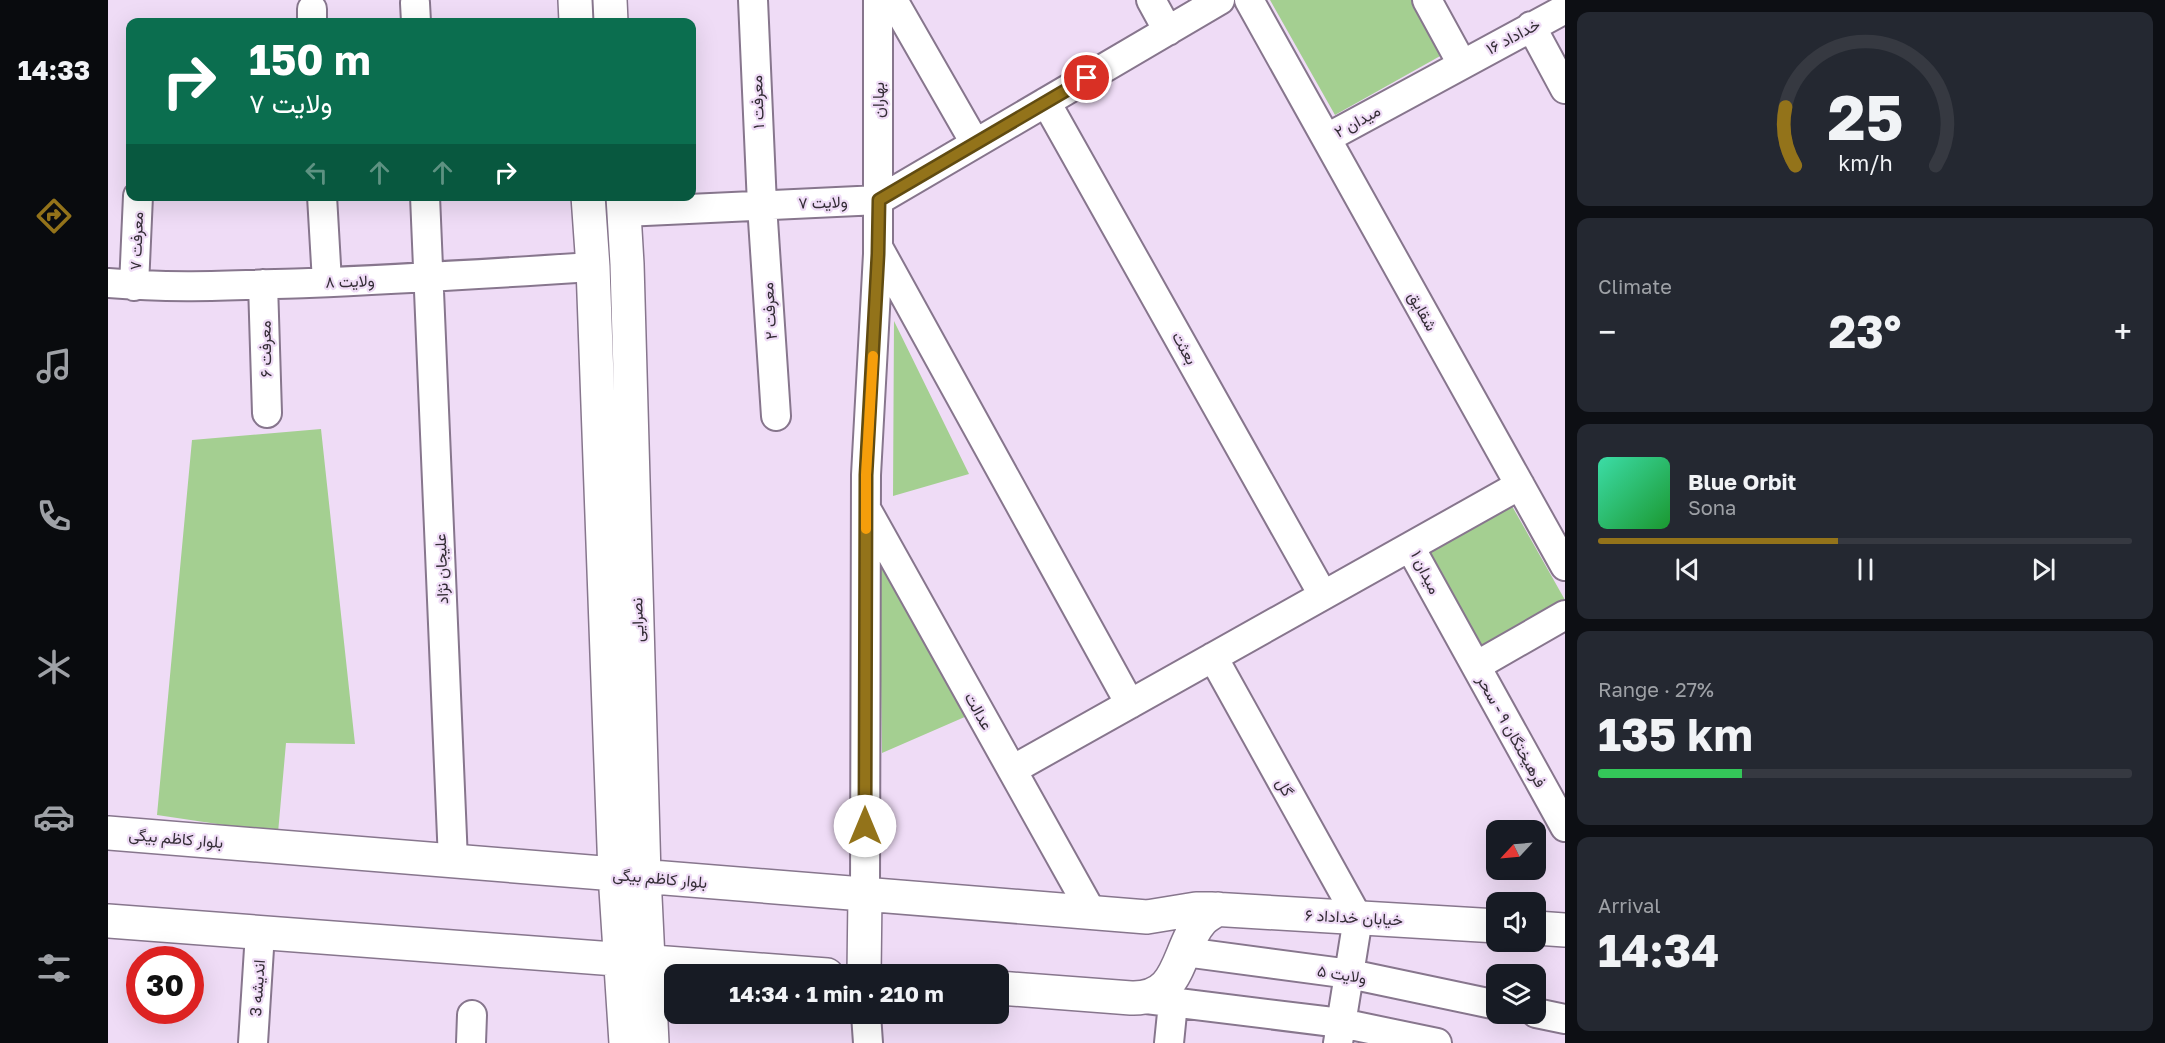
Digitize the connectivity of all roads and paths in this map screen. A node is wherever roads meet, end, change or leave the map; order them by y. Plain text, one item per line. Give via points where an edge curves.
1 (575, 0) edge
2 (610, 0) edge
3 (753, 0) edge
4 (878, 0) edge
5 (893, 0) edge
6 (1151, 0) edge
7 (1220, 0) edge
8 (1249, 0) edge
9 (1427, 0) edge
10 (1565, 9) edge
11 (576, 18) edge
12 (611, 18) edge
13 (1531, 26) junction
14 (1168, 31) junction
15 (1462, 64) junction
16 (1565, 89) edge
17 (1046, 102) junction
18 (1326, 138) junction
19 (975, 143) junction
20 (879, 200) junction
21 (137, 201) edge
22 (322, 201) edge
23 (425, 201) edge
24 (588, 201) edge
25 (624, 204) edge
26 (762, 205) junction
27 (878, 247) junction
28 (592, 267) junction
29 (429, 278) junction
30 (327, 282) junction
31 (121, 284) edge
32 (263, 284) junction
33 (267, 413) dead end
34 (776, 416) dead end
35 (1520, 485) junction
36 (866, 509) junction
37 (1410, 546) junction
38 (1565, 566) edge
39 (1323, 595) junction
40 (1565, 615) edge
41 (1212, 657) junction
42 (1476, 666) junction
43 (1130, 704) junction
44 (1012, 770) junction
45 (1565, 827) edge
46 (108, 833) edge
47 (453, 861) junction
48 (630, 875) junction
49 (864, 894) junction
50 (1215, 909) junction
51 (1092, 913) junction
52 (1140, 917) junction
53 (1358, 918) junction
54 (108, 921) edge
55 (1486, 925) edge
56 (1546, 929) edge
57 (1565, 930) edge
58 (261, 933) junction
59 (1185, 952) junction
60 (634, 961) junction
61 (675, 964) edge
62 (864, 964) edge
63 (1350, 974) junction
64 (1009, 989) edge
65 (1138, 998) junction
66 (1173, 1003) junction
67 (1486, 1003) edge
68 (472, 1015) dead end
69 (1546, 1015) edge
70 (1565, 1019) edge
71 (867, 1024) edge
72 (1340, 1033) edge
73 (253, 1043) edge
74 (471, 1043) edge
75 (626, 1043) edge
76 (652, 1043) edge
77 (868, 1043) edge
78 (1169, 1043) edge
79 (1437, 1043) edge

1 - 11 main road
2 - 12 main road
3 - 26 street, معرفت ۱
4 - 20 street, بهاران
5 - 19 street
6 - 14 street
7 - 14 street, ولایت ۷
8 - 18 street, میدان ۲
9 - 15 street
10 - 13 street, خداداد ۱۶
13 - 15 street, خداداد ۱۶
13 - 16 street
14 - 17 street, ولایت ۷
15 - 18 street, میدان ۲
17 - 19 street, ولایت ۷
17 - 39 street, بعثت
18 - 35 street, شقایق
19 - 20 street, ولایت ۷
20 - 26 street, ولایت ۷
20 - 27 street, بهاران
21 - 31 street, معرفت ۷
22 - 30 street
23 - 29 street, علیجان نژاد
24 - 28 main road
25 - 26 street, ولایت ۷
25 - 48 main road, نصرایی
26 - 34 street, معرفت ۲
27 - 36 street, بهاران
27 - 43 street
28 - 29 street, ولایت ۸
28 - 48 main road
29 - 30 street, ولایت ۸
29 - 47 street, علیجان نژاد
30 - 32 street, ولایت ۸
31 - 32 street, ولایت ۸
32 - 33 street, معرفت ۶
35 - 37 street, میدان ۱
35 - 38 street
36 - 44 street, عدالت
36 - 49 street, بهاران
37 - 39 street
37 - 42 street, میدان ۱
39 - 41 street
40 - 42 street
41 - 43 street
41 - 53 street, گل
42 - 45 street, فرهیختگان ۹ - سحر
43 - 44 street
44 - 51 street, عدالت
46 - 47 main road, بلوار کاظم بیگی
47 - 48 main road, بلوار کاظم بیگی
48 - 49 main road, بلوار کاظم بیگی
48 - 60 main road, نصرایی
49 - 51 main road, بلوار کاظم بیگی
49 - 62 main road
50 - 52 main road, بلوار کاظم بیگی
50 - 53 main road, خیابان خداداد ۶
50 - 59 main road via 1199,924
51 - 52 main road, بلوار کاظم بیگی
52 - 59 main road
53 - 55 main road, خیابان خداداد ۶
53 - 63 street
54 - 58 main road
56 - 57 main road
58 - 60 main road
58 - 73 street, اندیشه 3
59 - 63 street, ولایت ۵
59 - 65 main road via 1167,986
60 - 61 main road
60 - 75 main road
60 - 76 main road, نصرایی
63 - 67 street, ولایت ۵
63 - 72 street
64 - 65 main road
65 - 66 street
66 - 72 street
66 - 78 street
68 - 74 street
69 - 70 street
71 - 77 street
72 - 79 street

